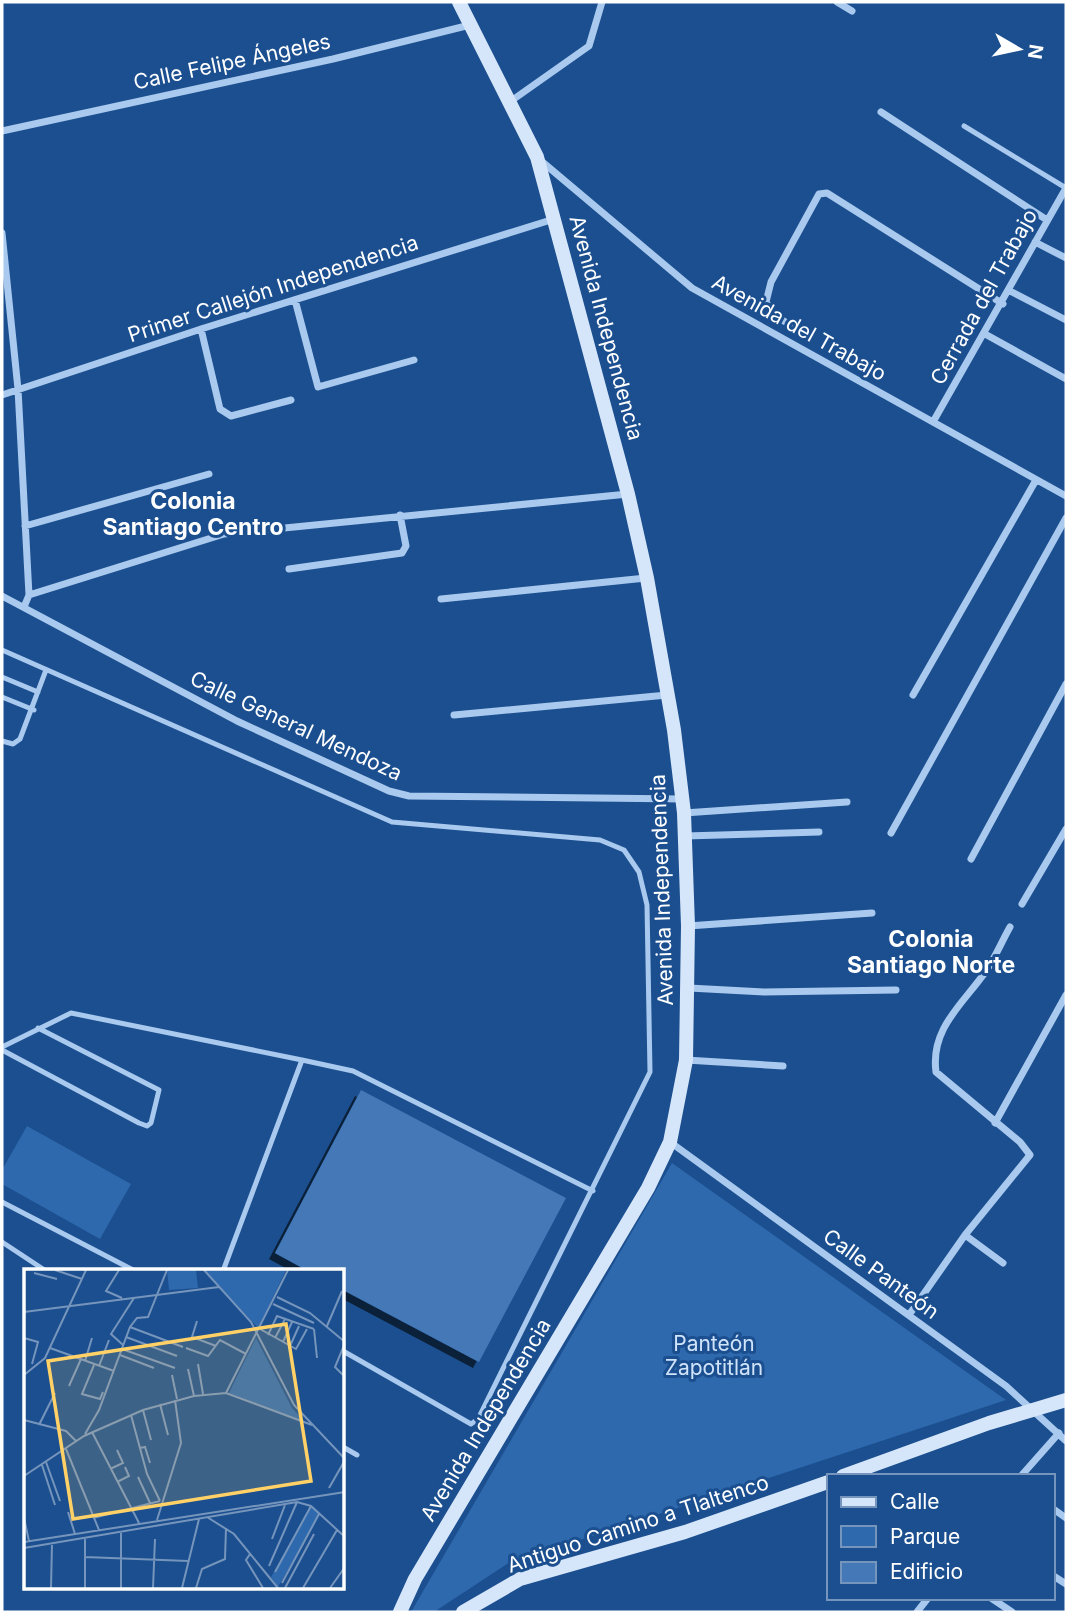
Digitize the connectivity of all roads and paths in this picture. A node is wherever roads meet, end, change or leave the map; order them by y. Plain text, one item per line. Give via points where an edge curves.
1 (459, 2) edge
2 (603, 2) edge
3 (837, 2) edge
4 (852, 11) dead end
5 (470, 24) junction
6 (511, 101) junction
7 (881, 112) dead end
8 (964, 126) dead end
9 (2, 131) edge
10 (537, 157) junction
11 (1066, 188) edge
12 (555, 218) junction
13 (1047, 220) junction
14 (2, 233) edge
15 (1035, 242) junction
16 (1066, 258) edge
17 (1010, 291) junction
18 (295, 300) junction
19 (1003, 304) junction
20 (1066, 320) edge
21 (201, 329) junction
22 (805, 333) dead end
23 (985, 334) junction
24 (414, 360) dead end
25 (1066, 379) edge
26 (18, 389) junction
27 (2, 395) edge
28 (291, 400) dead end
29 (933, 422) junction
30 (209, 474) dead end
31 (1036, 480) junction
32 (628, 494) junction
33 (1066, 496) edge
34 (400, 515) junction
35 (1066, 518) edge
36 (24, 526) junction
37 (289, 569) dead end
38 (647, 578) junction
39 (29, 595) junction
40 (2, 596) edge
41 (441, 598) dead end
42 (24, 607) junction
43 (2, 650) edge
44 (46, 670) junction
45 (2, 677) edge
46 (1066, 684) edge
47 (38, 692) junction
48 (668, 695) junction
49 (913, 695) dead end
50 (2, 697) edge
51 (34, 710) junction
52 (454, 715) dead end
53 (2, 741) edge
54 (847, 802) dead end
55 (684, 806) junction
56 (1066, 829) edge
57 (819, 832) dead end
58 (891, 833) dead end
59 (685, 836) junction
60 (971, 859) dead end
61 (1022, 904) dead end
62 (872, 913) dead end
63 (688, 926) junction
64 (1010, 927) dead end
65 (689, 988) junction
66 (896, 990) dead end
67 (1066, 995) edge
68 (38, 1028) junction
69 (2, 1049) edge
70 (302, 1060) junction
71 (686, 1060) junction
72 (783, 1066) dead end
73 (995, 1123) junction
74 (670, 1142) junction
75 (593, 1191) junction
76 (2, 1202) edge
77 (965, 1235) junction
78 (2, 1242) edge
79 (1003, 1263) dead end
80 (43, 1269) edge
81 (131, 1269) edge
82 (224, 1269) edge
83 (909, 1315) junction
84 (345, 1352) edge
85 (1066, 1400) edge
86 (1035, 1410) junction
87 (1059, 1433) junction
88 (1066, 1441) edge
89 (345, 1448) edge
90 (357, 1455) dead end
91 (849, 1474) edge
92 (1023, 1474) edge
93 (827, 1482) edge
94 (994, 1600) edge
95 (400, 1612) edge
96 (463, 1612) edge
97 (1012, 1612) edge

1 - 5 street, Avenida Independencia
2 - 6 street via 589,46
3 - 4 street
5 - 6 street, Avenida Independencia
5 - 9 street, Calle Felipe Ángeles
6 - 10 street, Avenida Independencia
7 - 13 street
8 - 11 lane
10 - 12 street, Avenida Independencia
10 - 29 street, Avenida del Trabajo via 692,288
11 - 13 street, Cerrada del Trabajo
12 - 18 street, Primer Callejón Independencia
12 - 32 street, Avenida Independencia
13 - 15 street, Cerrada del Trabajo
14 - 26 street
15 - 16 street
15 - 17 street, Cerrada del Trabajo
17 - 19 street, Cerrada del Trabajo
17 - 20 street
18 - 21 street, Primer Callejón Independencia
18 - 24 street via 318,387
19 - 22 street via 827,193 819,194 771,282 766,302 775,316
19 - 23 street, Cerrada del Trabajo
21 - 26 street, Primer Callejón Independencia
21 - 28 street via 220,409 225,413 231,416
23 - 25 street
23 - 29 street, Cerrada del Trabajo
26 - 27 street, Primer Callejón Independencia
26 - 36 street
29 - 31 street, Avenida del Trabajo
30 - 36 street
31 - 33 street, Avenida del Trabajo
31 - 49 street
32 - 34 street
32 - 38 street, Avenida Independencia
34 - 37 street via 406,546 402,553
34 - 39 street via 224,534
35 - 58 street
36 - 39 street
38 - 41 street
38 - 48 street, Avenida Independencia
39 - 42 street
40 - 42 street, Calle General Mendoza
42 - 55 street, Calle General Mendoza via 237,721 389,791 409,796
43 - 44 lane
44 - 47 lane
44 - 75 lane via 392,822 600,840 624,849 639,872 648,905 650,1072
45 - 47 lane
46 - 60 street
47 - 51 lane
48 - 52 street
48 - 55 street, Avenida Independencia
50 - 51 lane
51 - 53 lane via 20,739 13,744
54 - 55 street, Calle General Mendoza
55 - 59 street, Avenida Independencia
56 - 61 street
57 - 59 street
59 - 63 street, Avenida Independencia
62 - 63 street
63 - 65 street, Avenida Independencia
64 - 73 street via 986,971 944,1026 934,1059 936,1072
65 - 66 street
65 - 71 street, Avenida Independencia
67 - 73 street
68 - 69 lane
68 - 69 lane via 159,1090 151,1123 139,1123
68 - 70 lane via 72,1013
70 - 75 lane via 353,1071
70 - 82 lane
71 - 72 street
71 - 74 street, Avenida Independencia
73 - 77 street via 1030,1155
74 - 83 street, Calle Panteón
74 - 95 street, Avenida Independencia via 648,1188 415,1579
75 - 84 lane via 478,1419 471,1424
76 - 81 lane
77 - 79 street
77 - 83 street
78 - 80 lane
83 - 86 street, Calle Panteón
85 - 86 street
86 - 87 street, Calle Panteón
86 - 91 street
87 - 88 street, Calle Panteón
87 - 92 street
89 - 90 lane
93 - 96 street, Antiguo Camino a Tlaltenco via 685,1532 520,1579
94 - 97 street

